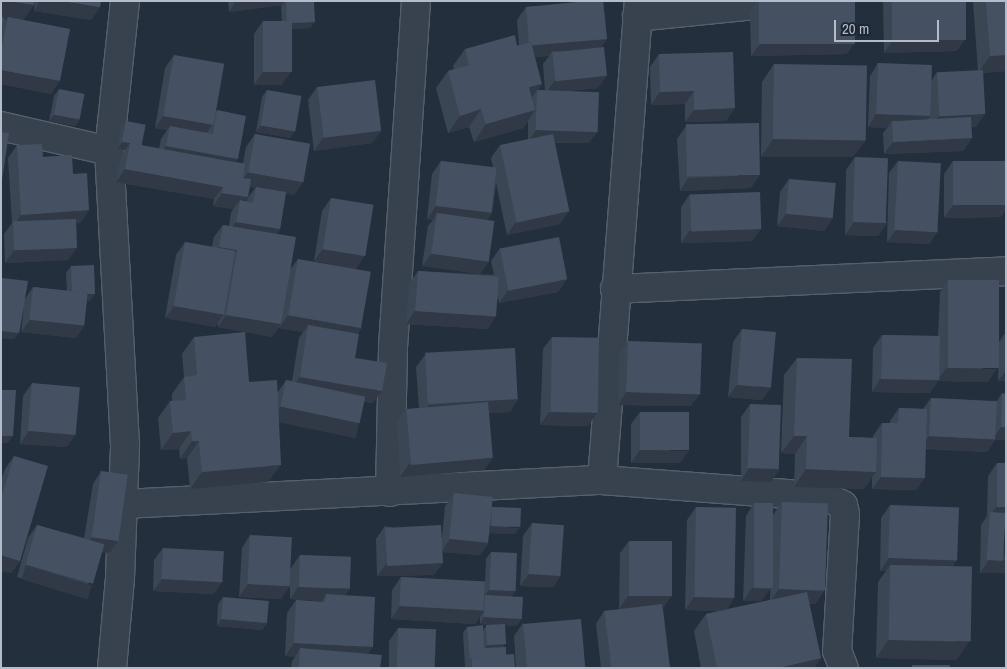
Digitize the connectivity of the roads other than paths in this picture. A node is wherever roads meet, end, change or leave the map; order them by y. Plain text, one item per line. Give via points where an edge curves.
1 (125, 1) edge
2 (416, 1) edge
3 (795, 1) edge
4 (638, 9) edge
5 (1, 126) edge
6 (109, 150) junction
7 (1006, 271) edge
8 (615, 289) junction
9 (602, 480) junction
10 (390, 492) junction
11 (123, 504) junction
12 (112, 668) edge
13 (844, 668) edge

1 - 6 street
2 - 10 street via 393,347
3 - 4 street
4 - 8 street
5 - 6 street
6 - 11 street via 125,445
7 - 8 street
8 - 9 street
9 - 10 street
9 - 13 street via 826,497 843,505 837,651
10 - 11 street
11 - 12 street

